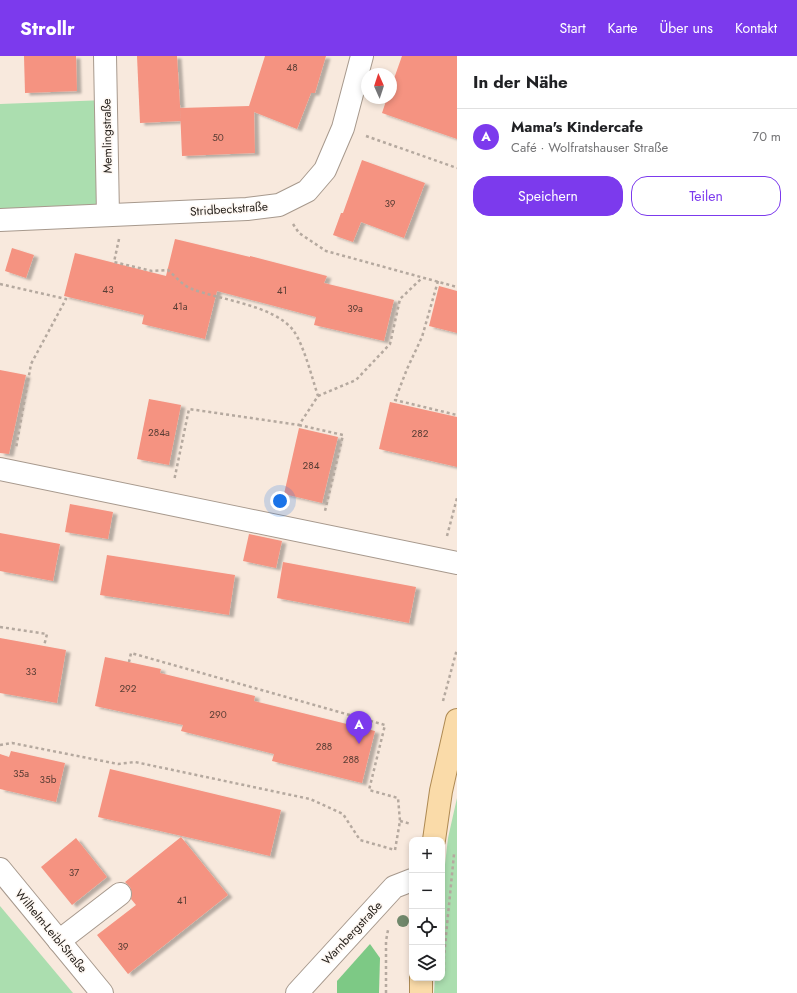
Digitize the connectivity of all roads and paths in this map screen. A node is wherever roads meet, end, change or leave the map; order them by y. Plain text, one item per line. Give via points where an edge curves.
1 (105, 56) edge
2 (362, 56) edge
3 (343, 128) junction
4 (457, 168) edge
5 (279, 205) junction
6 (114, 215) junction
7 (0, 220) edge
8 (422, 277) junction
9 (438, 282) junction
10 (0, 284) edge
11 (457, 287) edge
12 (318, 396) junction
13 (457, 415) edge
14 (299, 425) junction
15 (6, 470) edge
16 (457, 498) edge
17 (169, 505) junction
18 (320, 535) junction
19 (449, 562) edge
20 (0, 627) edge
21 (44, 646) dead end
22 (457, 649) edge
23 (129, 662) dead end
24 (443, 701) dead end
25 (457, 720) edge
26 (0, 745) edge
27 (434, 837) edge
28 (455, 848) dead end
29 (0, 870) edge
30 (409, 881) edge
31 (120, 894) dead end
32 (388, 926) dead end
33 (59, 941) junction
34 (445, 946) edge
35 (421, 981) edge
36 (102, 993) edge
37 (296, 993) edge
38 (386, 993) edge
39 (420, 993) edge

1 - 6 street, Memlingstraße
2 - 3 street, Stridbeckstraße
3 - 4 path
3 - 5 street, Stridbeckstraße via 325,170 307,191
5 - 6 street, Stridbeckstraße via 248,209
5 - 8 path via 299,233 326,251
6 - 7 street, Stridbeckstraße
6 - 12 path via 120,233 114,262 152,271 168,270 190,289 234,300 279,317 293,330
8 - 9 path
8 - 12 path via 400,299 390,344 356,380
9 - 11 path
9 - 13 path via 422,337 395,400
10 - 15 path via 66,299 31,364
12 - 14 path
14 - 17 path via 189,409
14 - 18 path via 343,435
15 - 17 street
16 - 19 path
17 - 18 street
18 - 19 street
20 - 21 path via 47,634
22 - 24 path
23 - 26 path via 131,653 385,725 369,790 398,798 400,821 395,850 360,840 343,814 310,799 135,762 118,764 12,743
25 - 27 main road via 441,792
28 - 34 path
29 - 33 street, Wilhelm-Leibl-Straße
30 - 37 street, Warnbergstraße via 394,887
31 - 33 street
32 - 38 path
33 - 36 street, Wilhelm-Leibl-Straße
35 - 39 main road

